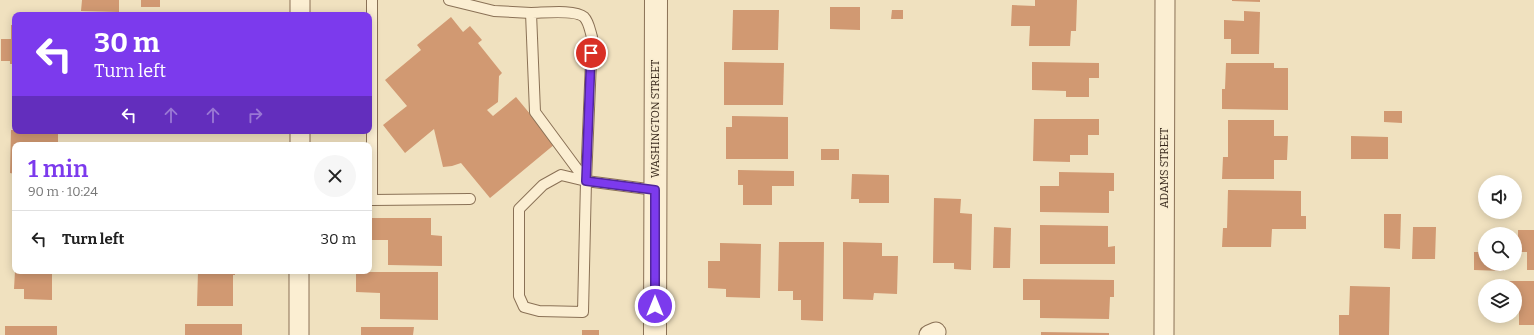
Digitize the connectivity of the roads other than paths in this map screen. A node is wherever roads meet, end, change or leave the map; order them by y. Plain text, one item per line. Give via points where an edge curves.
1 (300, 0) edge
2 (372, 0) edge
3 (449, 0) edge
4 (656, 0) edge
5 (1165, 0) edge
6 (300, 12) edge
7 (372, 12) edge
8 (531, 13) junction
9 (586, 181) junction
10 (655, 190) junction
11 (470, 199) dead end
12 (372, 200) edge
13 (299, 274) edge
14 (299, 335) edge
15 (655, 335) edge
16 (1164, 335) edge

1 - 6 street
2 - 7 lane
3 - 8 lane via 494,11
4 - 10 street, WASHINGTON STREET
5 - 16 street, ADAMS STREET
8 - 9 lane via 535,112
8 - 9 lane via 573,13 584,17 589,24 592,37
9 - 9 lane via 561,175 544,185 519,210 519,296 524,307 540,311 583,312
9 - 10 lane
10 - 15 street, WASHINGTON STREET
11 - 12 lane
13 - 14 street

